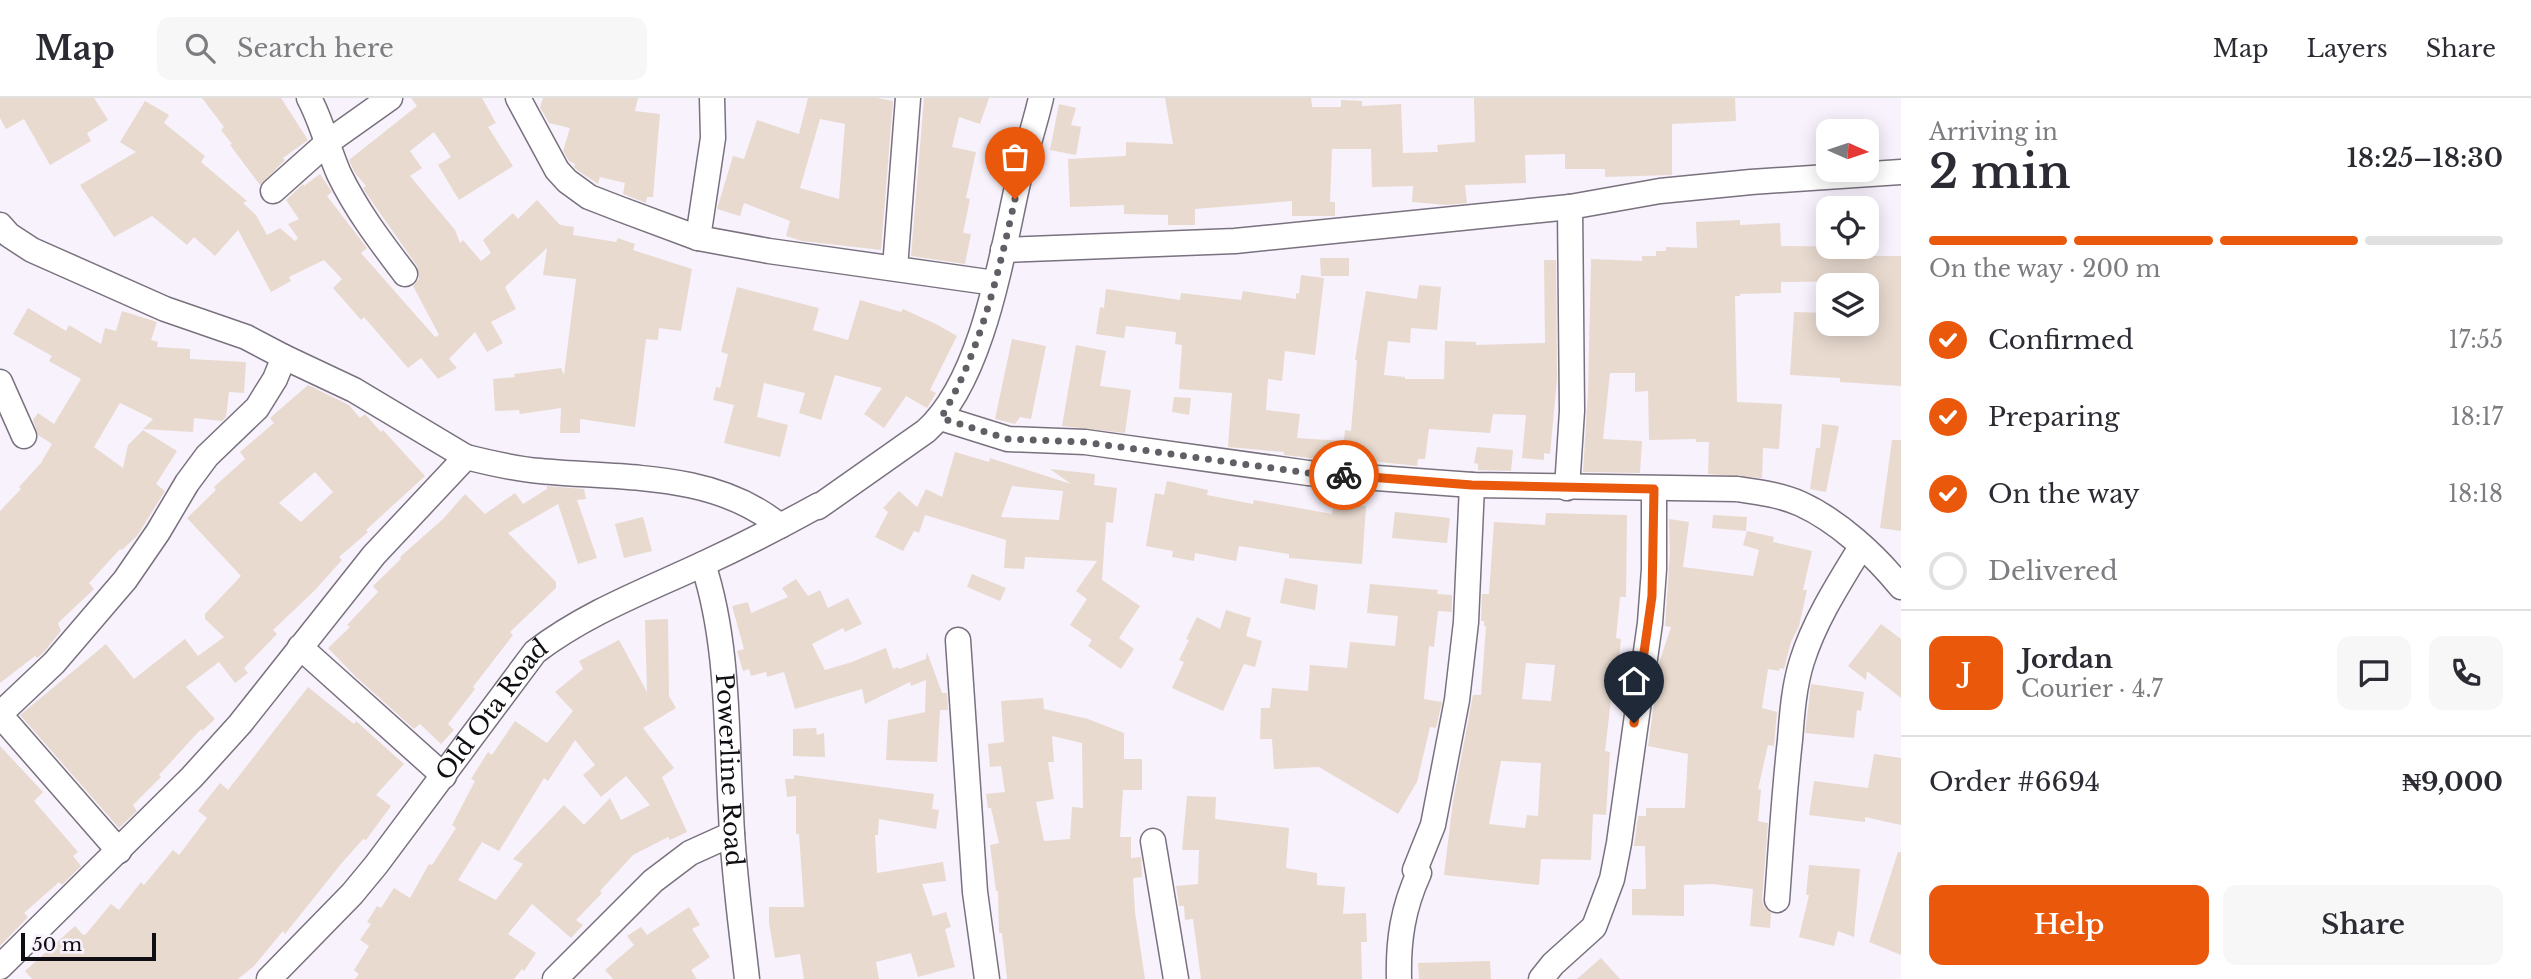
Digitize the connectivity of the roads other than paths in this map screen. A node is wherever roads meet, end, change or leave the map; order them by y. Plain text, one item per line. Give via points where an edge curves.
1 (309, 98) edge
2 (390, 98) edge
3 (519, 98) edge
4 (712, 98) edge
5 (908, 98) edge
6 (1041, 98) edge
7 (328, 142) junction
8 (1901, 172) edge
9 (274, 191) dead end
10 (1570, 207) junction
11 (0, 225) edge
12 (698, 238) junction
13 (1003, 250) junction
14 (895, 268) junction
15 (405, 274) dead end
16 (995, 283) junction
17 (284, 356) junction
18 (0, 382) edge
19 (941, 418) junction
20 (24, 436) dead end
21 (466, 457) junction
22 (1472, 485) junction
23 (1567, 488) junction
24 (1654, 489) junction
25 (785, 524) junction
26 (1861, 547) junction
27 (703, 564) junction
28 (1898, 578) edge
29 (958, 640) dead end
30 (300, 647) junction
31 (0, 714) edge
32 (444, 776) junction
33 (732, 834) junction
34 (1153, 841) dead end
35 (120, 851) junction
36 (1777, 900) dead end
37 (0, 967) edge
38 (269, 979) edge
39 (555, 979) edge
40 (747, 979) edge
41 (987, 979) edge
42 (1176, 979) edge
43 (1399, 979) edge
44 (1541, 979) edge

1 - 7 street
2 - 7 street
3 - 12 street via 567,181 589,197
4 - 12 street via 713,138
5 - 14 street
6 - 13 street, Old Ota Road
7 - 9 street
7 - 15 street via 357,210
8 - 10 street via 1660,191
10 - 13 street via 1235,241
10 - 23 street via 1572,411
11 - 17 street via 32,250
12 - 14 street
13 - 16 street, Old Ota Road
14 - 16 street
16 - 19 street, Old Ota Road via 973,355
17 - 21 street via 354,390
17 - 31 street via 257,408 207,456 109,600 54,663
18 - 20 street
19 - 22 street via 1008,439 1084,442 1308,473
19 - 25 street, Old Ota Road via 818,507
21 - 25 street via 538,471 709,489
21 - 30 street via 374,555
22 - 23 street
22 - 43 street via 1466,622 1457,700 1433,825 1415,870 1400,932
23 - 24 street
24 - 26 street via 1760,492 1814,510
24 - 44 street via 1650,623 1612,879 1598,916
25 - 27 street, Old Ota Road
26 - 28 street
26 - 36 street via 1834,590 1802,662 1786,772
27 - 32 street, Old Ota Road via 603,609 535,652
27 - 33 street, Powerline Road via 722,660
29 - 41 street via 975,892
30 - 32 street
30 - 35 street via 240,724
31 - 35 street
32 - 38 street, Old Ota Road via 352,894
33 - 39 street via 690,853 653,881
33 - 40 street, Powerline Road
34 - 42 street
35 - 37 street

